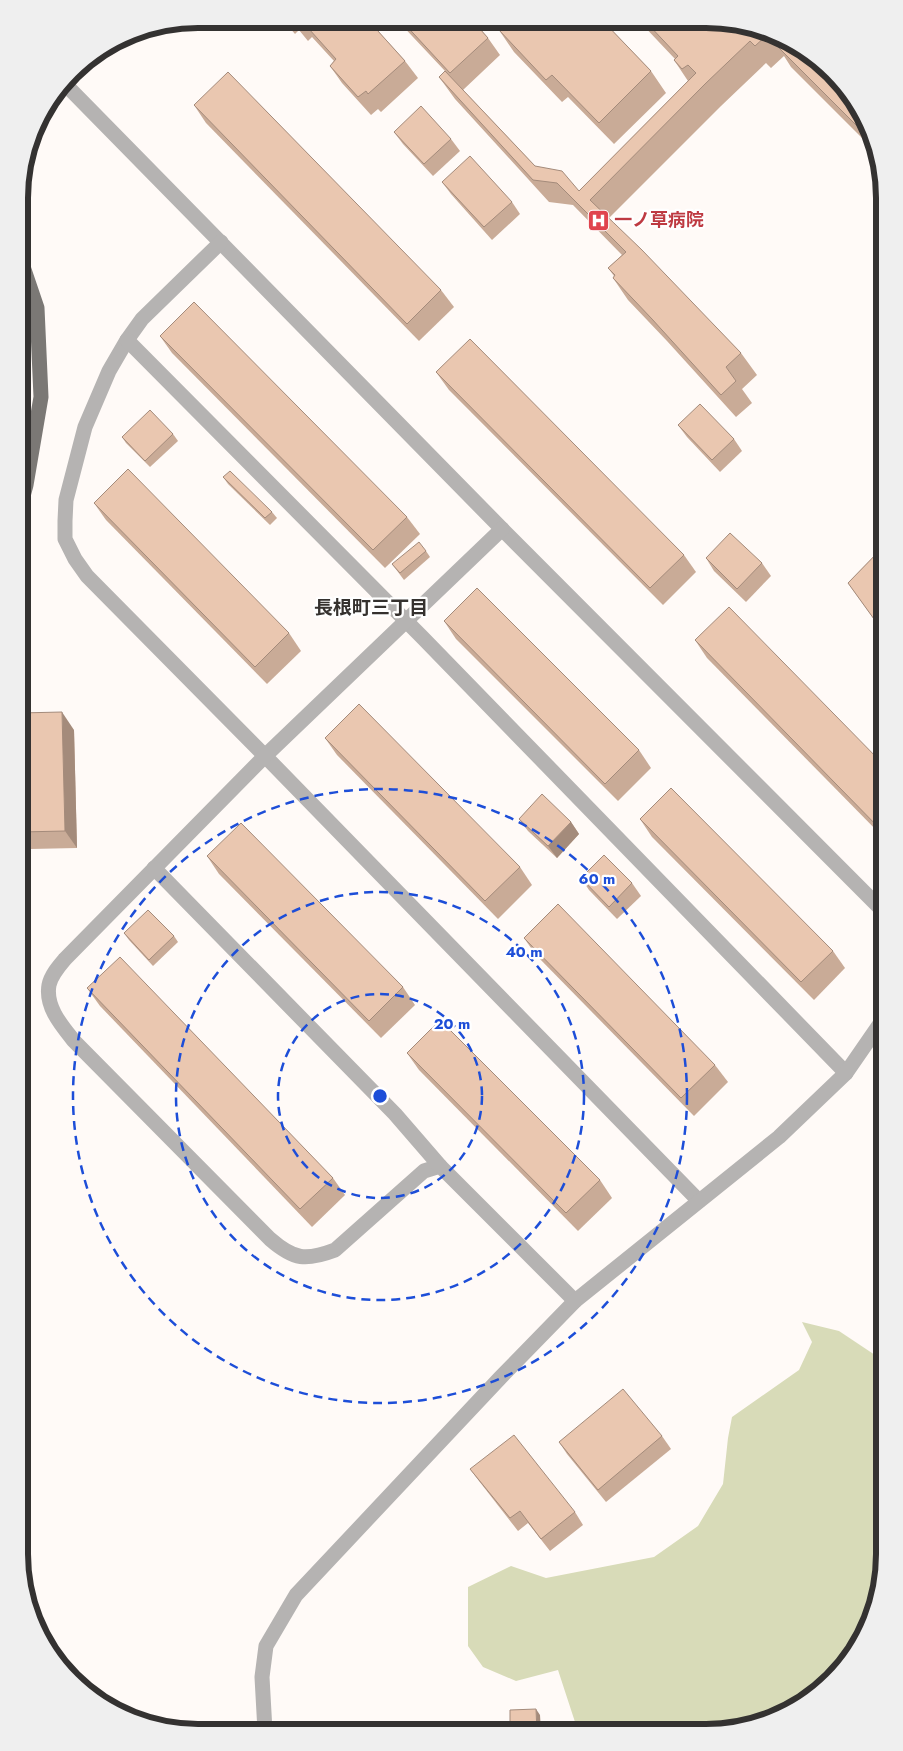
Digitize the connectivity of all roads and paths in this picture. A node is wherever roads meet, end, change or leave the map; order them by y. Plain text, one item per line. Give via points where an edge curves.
1 (68, 87) edge
2 (221, 242) junction
3 (28, 282) edge
4 (126, 340) junction
5 (28, 473) edge
6 (502, 528) junction
7 (406, 620) junction
8 (265, 756) junction
9 (154, 868) junction
10 (875, 903) edge
11 (875, 1030) edge
12 (846, 1073) junction
13 (440, 1166) junction
14 (699, 1201) junction
15 (574, 1301) junction
16 (265, 1724) edge

1 - 2 street
2 - 4 street via 142,319
2 - 6 street
3 - 5 main road via 37,308 41,397
4 - 7 street
4 - 8 street via 85,427 66,500 65,539 87,576
6 - 7 street
6 - 10 street
7 - 8 street
7 - 12 street
8 - 9 street
8 - 14 street
9 - 13 street via 395,1114
9 - 13 street via 55,972 49,986 50,1002 58,1021 74,1041 284,1252 318,1256 335,1250 424,1171
11 - 12 street
12 - 14 street via 779,1137
13 - 15 street
14 - 15 street
15 - 16 street via 296,1595 266,1646 262,1677

